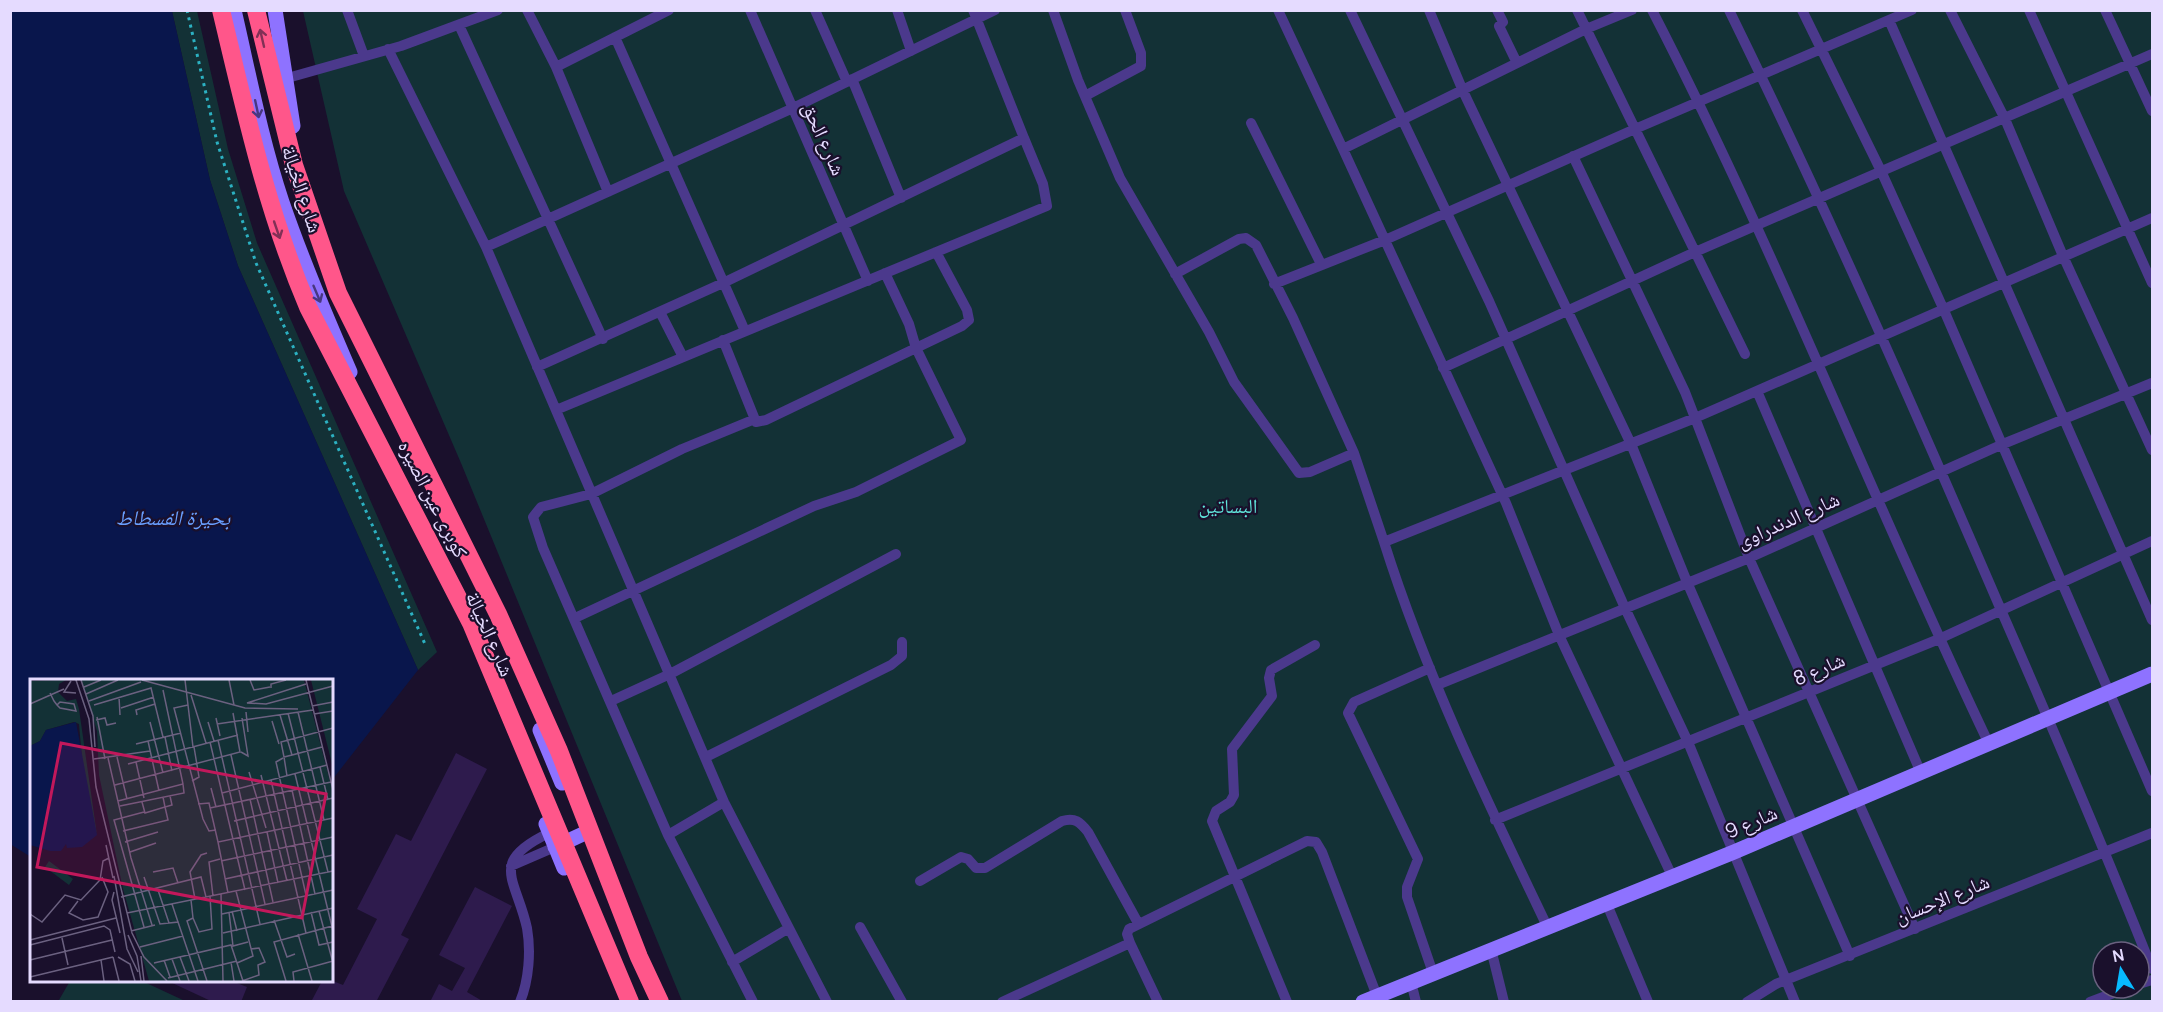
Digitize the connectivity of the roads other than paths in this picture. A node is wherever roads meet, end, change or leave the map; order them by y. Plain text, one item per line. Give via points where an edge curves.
1 (221, 10) edge
2 (234, 10) edge
3 (256, 10) edge
4 (274, 10) edge
5 (347, 10) edge
6 (498, 10) edge
7 (527, 10) edge
8 (669, 10) edge
9 (750, 10) edge
10 (815, 10) edge
11 (897, 10) edge
12 (995, 10) edge
13 (1053, 10) edge
14 (1125, 10) edge
15 (1278, 10) edge
16 (1350, 10) edge
17 (1429, 10) edge
18 (1497, 10) edge
19 (1577, 10) edge
20 (1632, 10) edge
21 (1652, 10) edge
22 (1729, 10) edge
23 (1802, 10) edge
24 (1912, 10) edge
25 (1950, 10) edge
26 (2029, 10) edge
27 (2105, 10) edge
28 (975, 15) edge
29 (1889, 20) junction
30 (459, 25) junction
31 (1586, 29) junction
32 (615, 37) junction
33 (388, 49) junction
34 (1820, 50) junction
35 (911, 51) junction
36 (2152, 54) edge
37 (364, 56) junction
38 (1517, 63) junction
39 (2131, 63) junction
40 (556, 67) junction
41 (1762, 76) junction
42 (284, 79) junction
43 (850, 81) junction
44 (1463, 91) junction
45 (2068, 91) junction
46 (1085, 96) junction
47 (1700, 103) junction
48 (791, 110) junction
49 (2152, 111) edge
50 (2005, 119) junction
51 (1400, 120) junction
52 (1251, 123) dead end
53 (1635, 129) junction
54 (1024, 138) junction
55 (1945, 145) junction
56 (1343, 149) junction
57 (1573, 156) junction
58 (669, 164) junction
59 (1882, 173) junction
60 (1509, 184) junction
61 (608, 192) junction
62 (901, 198) junction
63 (1821, 200) junction
64 (1447, 213) junction
65 (550, 218) junction
66 (2152, 218) edge
67 (843, 226) junction
68 (1757, 226) junction
69 (2128, 229) junction
70 (1385, 240) junction
71 (486, 247) junction
72 (936, 252) junction
73 (1695, 252) junction
74 (2063, 256) junction
75 (1321, 264) junction
76 (885, 273) junction
77 (1175, 274) junction
78 (868, 281) junction
79 (1632, 281) junction
80 (2005, 282) junction
81 (723, 283) junction
82 (2152, 283) edge
83 (1274, 284) junction
84 (1943, 308) junction
85 (1568, 311) junction
86 (660, 312) junction
87 (745, 331) junction
88 (1882, 335) junction
89 (603, 339) junction
90 (1506, 339) junction
91 (723, 340) junction
92 (916, 348) junction
93 (1746, 354) dead end
94 (683, 357) junction
95 (1821, 364) junction
96 (537, 367) junction
97 (1443, 368) junction
98 (2152, 383) edge
99 (1757, 391) junction
100 (2128, 394) junction
101 (556, 410) junction
102 (755, 418) junction
103 (1695, 418) junction
104 (2064, 419) junction
105 (1631, 444) junction
106 (2003, 444) junction
107 (2152, 450) edge
108 (1354, 453) junction
109 (1566, 471) junction
110 (1942, 471) junction
111 (591, 494) junction
112 (1503, 497) junction
113 (1880, 499) junction
114 (1815, 529) junction
115 (2152, 541) edge
116 (1384, 542) junction
117 (896, 554) dead end
118 (2125, 554) junction
119 (1749, 558) junction
120 (1687, 582) junction
121 (2062, 585) junction
122 (636, 590) junction
123 (1625, 608) junction
124 (2002, 611) junction
125 (575, 618) junction
126 (2152, 620) edge
127 (1559, 635) junction
128 (1939, 639) junction
129 (902, 642) dead end
130 (1315, 645) dead end
131 (1876, 665) junction
132 (1430, 668) junction
133 (670, 674) junction
134 (2152, 674) edge
135 (1437, 685) junction
136 (1811, 693) junction
137 (2110, 693) junction
138 (611, 701) junction
139 (1747, 718) junction
140 (2050, 719) junction
141 (1688, 742) junction
142 (1989, 744) junction
143 (706, 757) junction
144 (1621, 769) junction
145 (1922, 773) junction
146 (2152, 791) edge
147 (1858, 799) junction
148 (724, 802) junction
149 (1495, 820) junction
150 (1794, 826) junction
151 (2152, 833) edge
152 (583, 834) junction
153 (668, 835) junction
154 (552, 840) junction
155 (1734, 852) junction
156 (2105, 852) junction
157 (1233, 875) junction
158 (1672, 876) junction
159 (920, 881) dead end
160 (1606, 902) junction
161 (1138, 923) junction
162 (1547, 926) junction
163 (860, 927) dead end
164 (789, 928) junction
165 (1915, 929) junction
166 (1130, 943) junction
167 (1491, 949) junction
168 (1850, 956) junction
169 (732, 962) junction
170 (615, 969) junction
171 (2152, 969) edge
172 (1433, 973) junction
173 (1786, 981) junction
174 (1411, 982) junction
175 (525, 999) edge
176 (1370, 999) edge
177 (619, 1002) edge
178 (630, 1002) edge
179 (654, 1002) edge
180 (660, 1002) edge
181 (753, 1002) edge
182 (827, 1002) edge
183 (902, 1002) edge
184 (1002, 1002) edge
185 (1158, 1002) edge
186 (1287, 1002) edge
187 (1416, 1002) edge
188 (1504, 1002) edge
189 (1648, 1002) edge
190 (1747, 1002) edge
191 (1795, 1002) edge

1 -> 170 highway, كوبرى عين الصيره, bridge via 260,175 289,263 471,622
2 -> 154 street, شارع الخيالة via 263,136 306,268 502,715
180 -> 3 highway, كوبرى عين الصيره, bridge via 559,751 498,614 338,292 294,165
4 - 42 street, شارع الخيالة
5 - 37 lane
6 - 30 lane
7 - 40 lane
8 - 32 lane
9 - 48 lane, شارع الحق
10 - 43 lane
11 - 35 lane
12 - 28 lane
13 - 46 lane
14 - 46 lane via 1141,53 1141,66
15 - 56 lane
16 - 51 lane
17 - 44 lane
18 - 38 lane via 1503,22 1499,26
19 - 31 lane
20 - 31 lane
21 - 47 lane
22 - 41 lane
23 - 34 lane
24 - 29 lane
25 - 50 lane
26 - 45 lane
27 - 39 lane
28 - 35 lane
28 - 54 lane
29 - 34 lane
29 - 55 lane
30 - 33 lane
30 - 65 lane
31 - 38 lane
31 - 53 lane
32 - 40 lane
32 - 58 lane
33 - 37 lane
33 - 71 lane
34 - 41 lane
34 - 59 lane
35 - 43 lane
36 - 39 lane
37 - 42 lane
38 - 44 lane
39 - 45 lane
39 - 49 lane
40 - 61 lane
41 - 47 lane
41 - 63 lane
42 - 152 street, شارع الخيالة via 310,195 331,257 530,704
43 - 48 lane
43 - 62 lane
44 - 51 lane
44 - 60 lane
45 - 50 lane
45 - 69 lane
46 - 77 lane via 1120,178
47 - 53 lane
47 - 68 lane
48 - 58 lane
48 - 67 lane, شارع الحق
50 - 55 lane
50 - 74 lane
51 - 56 lane
51 - 64 lane
52 - 75 lane
53 - 57 lane
53 - 73 lane
54 - 62 lane
54 - 72 lane via 1043,184 1047,206
55 - 59 lane
55 - 80 lane
56 - 70 lane
57 - 60 lane
57 - 79 lane
58 - 61 lane
58 - 81 lane
59 - 63 lane
59 - 84 lane
60 - 64 lane
60 - 85 lane
61 - 65 lane
62 - 67 lane
63 - 68 lane
63 - 88 lane
64 - 70 lane
64 - 90 lane
65 - 71 lane
65 - 89 lane
66 - 69 lane
67 - 78 lane, شارع الحق
67 - 81 lane
68 - 73 lane
68 - 95 lane
69 - 74 lane
69 - 82 lane
70 - 75 lane
70 - 97 lane
71 - 96 lane
72 - 76 lane
72 - 92 lane via 969,320
73 - 79 lane
73 - 93 lane
74 - 80 lane
74 - 100 lane
75 - 83 lane
76 - 78 lane
76 - 92 lane
77 - 83 lane via 1246,238 1256,245
77 - 108 lane via 1234,382 1297,472 1311,472
78 - 87 lane
79 - 85 lane
79 - 103 lane
80 - 84 lane
80 - 104 lane
81 - 86 lane
81 - 87 lane
83 - 108 lane
84 - 88 lane
84 - 106 lane
85 - 90 lane
85 - 105 lane
86 - 89 lane
86 - 94 lane
87 - 91 lane
88 - 95 lane
88 - 110 lane
89 - 96 lane
90 - 97 lane
90 - 109 lane
91 - 94 lane
91 - 102 lane
92 - 102 lane via 766,420 759,422
92 - 122 lane via 961,440 856,492 814,506
94 - 101 lane
95 - 99 lane
95 - 113 lane
96 - 101 lane
97 - 112 lane
98 - 100 lane, شارع الدندراوى
99 - 103 lane
99 - 114 lane
100 - 104 lane, شارع الدندراوى
100 - 107 lane
101 - 111 lane
102 - 111 lane
103 - 105 lane
103 - 119 lane
104 - 106 lane, شارع الدندراوى
104 - 118 lane
105 - 109 lane
105 - 120 lane
106 - 110 lane, شارع الدندراوى
106 - 121 lane
108 - 116 lane
109 - 112 lane
109 - 123 lane
110 - 113 lane, شارع الدندراوى
110 - 124 lane
111 - 122 lane
111 - 125 lane via 542,507 533,517 543,549
112 - 116 lane
112 - 127 lane
113 - 114 lane, شارع الدندراوى
113 - 128 lane
114 - 119 lane, شارع الدندراوى
114 - 131 lane
115 - 118 lane, شارع 8
116 - 132 lane
117 - 133 lane
118 - 121 lane, شارع 8
118 - 126 lane
119 - 120 lane, شارع الدندراوى
119 - 136 lane
120 - 123 lane, شارع الدندراوى
120 - 139 lane
121 - 124 lane, شارع 8
121 - 137 lane
122 - 125 lane
122 - 133 lane
123 - 127 lane, شارع الدندراوى
123 - 141 lane
124 - 128 lane, شارع 8
124 - 140 lane
125 - 138 lane
127 - 135 lane, شارع الدندراوى
127 - 144 lane
128 - 131 lane, شارع 8
128 - 142 lane
129 - 143 lane via 902,656 891,665
130 - 157 lane via 1271,670 1272,696 1232,749 1234,795 1216,811 1212,821
131 - 136 lane, شارع 8
131 - 145 lane
132 - 135 lane
132 - 172 lane via 1354,702 1348,713 1418,859 1407,897
133 - 138 lane
133 - 143 lane
134 - 137 street, شارع 9
135 - 149 lane
136 - 139 lane, شارع 8
136 - 147 lane
137 - 140 street, شارع 9
137 - 146 lane
138 - 153 lane
139 - 141 lane, شارع 8
139 - 150 lane
140 - 142 street, شارع 9
140 - 156 lane
141 - 144 lane, شارع 8
141 - 155 lane
142 - 145 street, شارع 9
143 - 148 lane
144 - 149 lane, شارع 8
144 - 158 lane
145 - 147 street, شارع 9
147 - 150 street, شارع 9
147 - 165 lane
148 - 153 lane
148 - 164 lane
149 - 162 lane
150 - 155 street, شارع 9
150 - 168 lane
151 - 156 lane, شارع الإحسان
152 - 154 street
152 - 179 street, شارع الخيالة
153 - 169 lane
154 - 175 lane via 528,843 511,866 511,882 527,928
154 - 177 street, شارع الخيالة
155 - 158 street, شارع 9
155 - 173 lane
156 - 165 lane, شارع الإحسان
156 - 171 lane
157 - 161 lane
157 - 176 lane via 1299,844 1316,842 1323,852
157 - 186 lane
158 - 160 street, شارع 9
159 - 161 lane via 961,857 976,868 984,868 1062,821 1072,819 1088,832
160 - 162 street, شارع 9
160 - 189 lane
161 - 166 lane via 1127,934
162 - 167 street, شارع 9
163 - 183 lane
164 - 169 lane
164 - 182 lane
165 - 168 lane, شارع الإحسان
166 - 184 lane
166 - 185 lane
167 - 172 street, شارع 9
167 - 188 lane
168 - 173 lane, شارع الإحسان
169 - 181 lane
170 - 177 highway
170 - 178 highway, كوبرى عين الصيره, bridge
172 - 174 street, شارع 9
173 - 190 lane, شارع الإحسان
173 - 191 lane
174 - 176 street, شارع 9
174 - 187 lane

